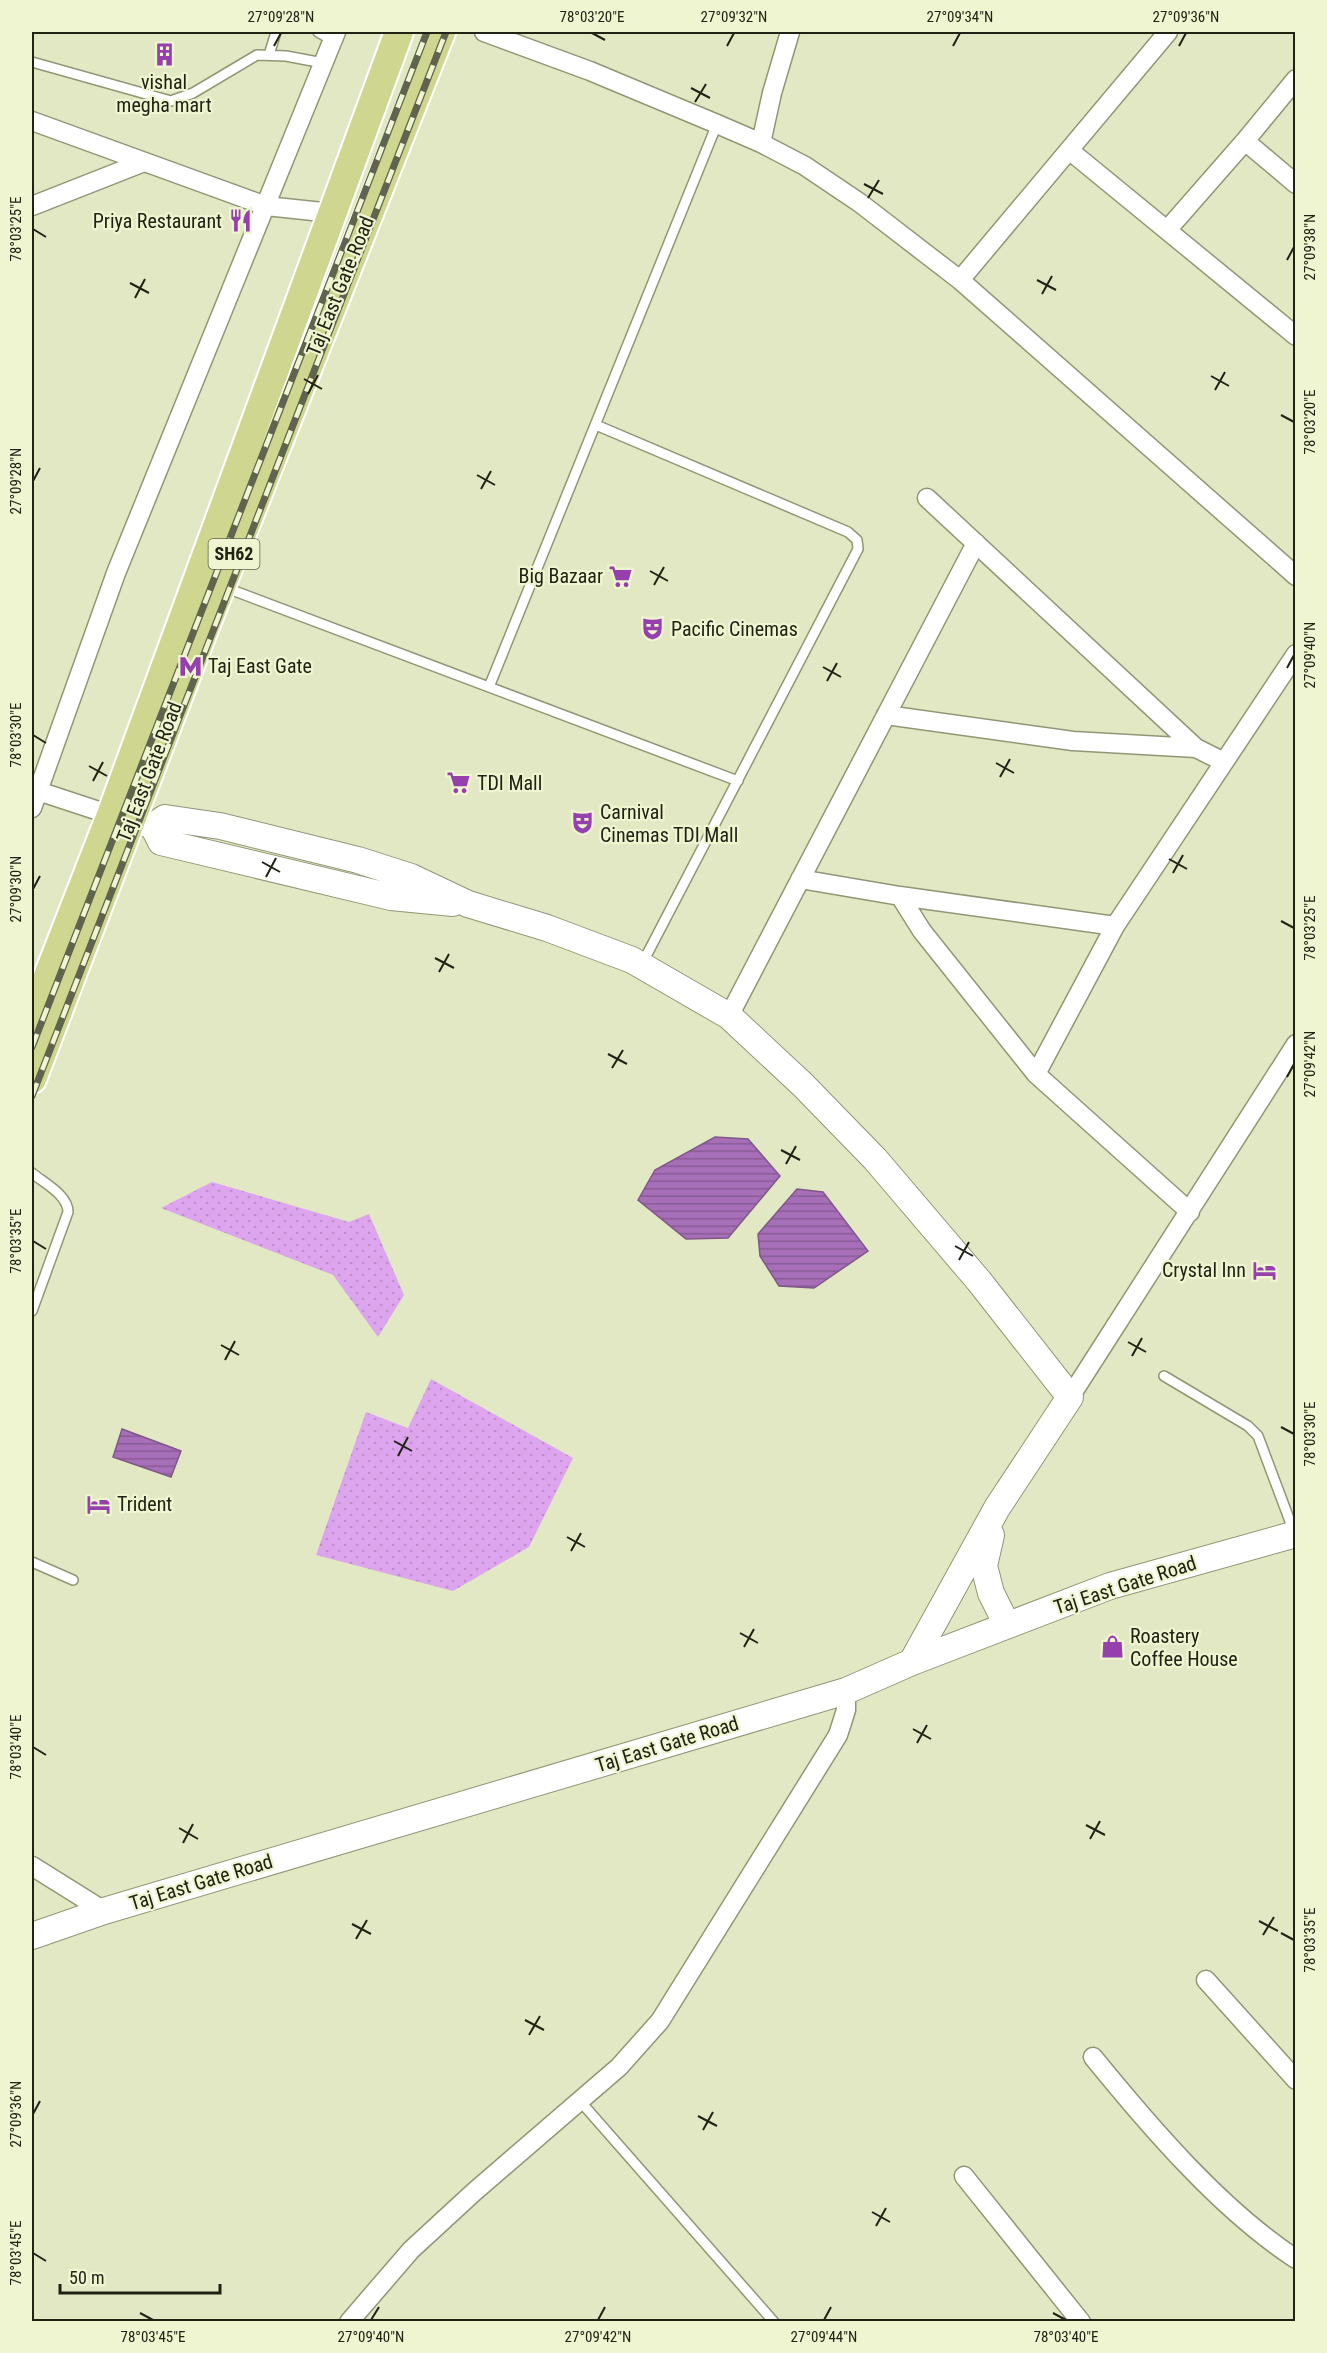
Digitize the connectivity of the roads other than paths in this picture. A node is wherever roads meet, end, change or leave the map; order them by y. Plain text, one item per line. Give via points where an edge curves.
1 (276, 32) edge
2 (399, 32) edge
3 (441, 32) edge
4 (484, 32) edge
5 (790, 32) edge
6 (1168, 32) edge
7 (329, 34) edge
8 (269, 55) junction
9 (32, 62) edge
10 (323, 63) junction
11 (1296, 79) edge
12 (32, 121) edge
13 (717, 124) junction
14 (1245, 141) junction
15 (761, 143) junction
16 (1069, 150) junction
17 (144, 162) junction
18 (1296, 184) edge
19 (32, 206) edge
20 (266, 206) junction
21 (332, 213) junction
22 (1168, 229) junction
23 (960, 280) junction
24 (1296, 336) edge
25 (596, 425) junction
26 (927, 498) dead end
27 (976, 543) junction
28 (1296, 576) edge
29 (221, 585) junction
30 (1296, 654) edge
31 (489, 687) junction
32 (886, 715) junction
33 (1196, 748) junction
34 (1224, 762) junction
35 (738, 782) junction
36 (35, 799) edge
37 (132, 820) junction
38 (800, 879) junction
39 (900, 896) junction
40 (1115, 926) junction
41 (641, 965) junction
42 (729, 1016) junction
43 (32, 1017) edge
44 (1296, 1044) edge
45 (1036, 1074) junction
46 (32, 1079) edge
47 (32, 1173) edge
48 (1190, 1212) junction
49 (32, 1311) edge
50 (1164, 1376) dead end
51 (1070, 1397) junction
52 (996, 1508) junction
53 (1295, 1534) edge
54 (32, 1562) edge
55 (73, 1580) dead end
56 (1007, 1625) junction
57 (912, 1662) junction
58 (846, 1691) junction
59 (32, 1866) edge
60 (104, 1911) junction
61 (32, 1936) edge
62 (1206, 1980) dead end
63 (1094, 2057) dead end
64 (1296, 2080) edge
65 (580, 2101) junction
66 (964, 2176) dead end
67 (1296, 2259) edge
68 (349, 2322) edge
69 (774, 2322) edge
70 (1081, 2322) edge

1 - 8 lane
2 - 21 main road, SH62
3 - 29 main road, Taj East Gate Road / SH62
4 - 13 street
5 - 15 street
6 - 16 street
7 - 10 street
8 - 9 lane via 256,55 193,93 171,101
8 - 10 lane
10 - 20 street
11 - 14 street
12 - 17 street
13 - 15 street
13 - 25 lane
14 - 18 street
14 - 22 street
15 - 23 street via 851,197
16 - 22 street
16 - 23 street
17 - 19 street
17 - 20 street
20 - 21 street
20 - 36 street via 116,573
21 - 37 main road, SH62
22 - 24 street
23 - 28 street
25 - 31 lane
25 - 35 lane via 848,532 857,540 854,558
26 - 27 street
27 - 32 street
27 - 33 street
29 - 31 lane
29 - 37 main road, Taj East Gate Road / SH62
30 - 34 street
31 - 35 lane
32 - 33 street via 1073,741
32 - 38 street
33 - 34 street
34 - 40 street
35 - 41 lane
36 - 37 street
37 - 41 main road via 165,818 220,826 358,860
37 - 43 main road, SH62
37 - 46 main road, Taj East Gate Road / SH62
38 - 39 street
38 - 42 street
39 - 40 street
39 - 45 street via 922,931
40 - 45 street
41 - 42 main road
42 - 51 main road via 875,1159 979,1281
44 - 48 street
45 - 48 street
47 - 49 lane via 68,1205
48 - 51 street
50 - 53 lane via 1248,1426 1258,1436
51 - 52 main road
52 - 56 main road via 984,1566 991,1593
52 - 57 main road
53 - 56 main road, Taj East Gate Road via 1110,1586
54 - 55 lane
56 - 57 main road, Taj East Gate Road
57 - 58 main road, Taj East Gate Road
58 - 60 main road, Taj East Gate Road
58 - 65 street via 846,1710 838,1735 660,2021
59 - 60 street
60 - 61 main road, Taj East Gate Road
62 - 64 street
63 - 67 street via 1130,2102 1243,2219
65 - 68 street via 411,2250
65 - 69 lane
66 - 70 street

